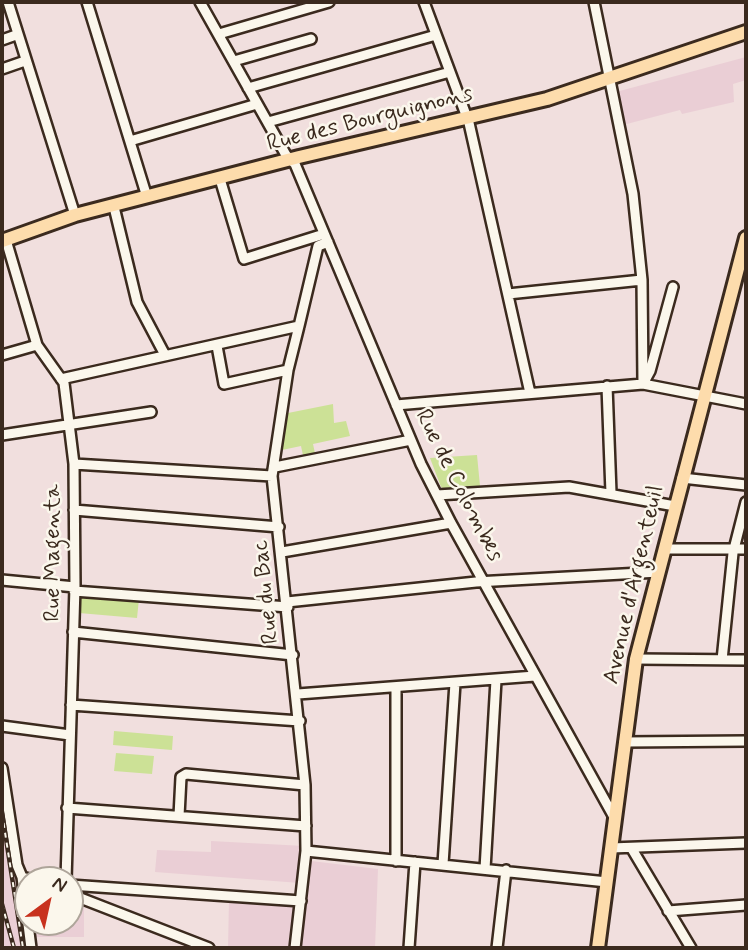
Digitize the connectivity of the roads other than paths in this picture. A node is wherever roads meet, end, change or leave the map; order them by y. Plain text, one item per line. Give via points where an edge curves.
1 (8, 2) edge
2 (86, 2) edge
3 (200, 2) edge
4 (329, 2) edge
5 (424, 2) edge
6 (594, 2) edge
7 (746, 32) edge
8 (219, 34) junction
9 (16, 35) junction
10 (436, 35) junction
11 (312, 39) dead end
12 (2, 40) edge
13 (25, 61) junction
14 (234, 61) junction
15 (2, 69) edge
16 (450, 72) junction
17 (608, 78) junction
18 (248, 88) junction
19 (257, 104) junction
20 (466, 117) junction
21 (268, 122) junction
22 (130, 141) junction
23 (291, 160) junction
24 (220, 179) junction
25 (147, 197) junction
26 (114, 206) junction
27 (75, 215) junction
28 (746, 238) edge
29 (4, 240) edge
30 (321, 241) junction
31 (743, 264) edge
32 (642, 280) junction
33 (673, 287) dead end
34 (508, 293) junction
35 (299, 326) junction
36 (37, 345) junction
37 (217, 346) junction
38 (2, 355) edge
39 (165, 355) junction
40 (288, 370) junction
41 (61, 379) junction
42 (643, 384) junction
43 (607, 386) junction
44 (530, 393) junction
45 (704, 395) junction
46 (746, 404) edge
47 (396, 405) junction
48 (151, 412) dead end
49 (69, 423) junction
50 (2, 435) edge
51 (411, 440) junction
52 (74, 464) junction
53 (273, 472) junction
54 (682, 478) junction
55 (746, 485) edge
56 (611, 493) junction
57 (437, 495) junction
58 (746, 502) edge
59 (674, 506) junction
60 (74, 510) junction
61 (451, 523) junction
62 (279, 527) junction
63 (665, 549) junction
64 (734, 549) junction
65 (746, 549) edge
66 (282, 552) junction
67 (659, 572) junction
68 (2, 580) edge
69 (485, 582) junction
70 (74, 589) junction
71 (287, 605) junction
72 (73, 632) junction
73 (293, 654) junction
74 (636, 659) junction
75 (722, 660) junction
76 (746, 660) edge
77 (535, 676) junction
78 (496, 680) junction
79 (455, 682) junction
80 (396, 688) junction
81 (298, 694) junction
82 (71, 705) junction
83 (300, 721) junction
84 (2, 726) edge
85 (70, 735) junction
86 (746, 741) edge
87 (624, 742) junction
88 (2, 768) edge
89 (305, 785) junction
90 (67, 808) junction
91 (179, 816) junction
92 (614, 817) junction
93 (306, 826) junction
94 (746, 843) edge
95 (611, 848) junction
96 (632, 849) junction
97 (306, 851) junction
98 (396, 861) junction
99 (415, 862) junction
100 (443, 864) junction
101 (17, 866) edge
102 (66, 866) edge
103 (485, 869) junction
104 (506, 870) junction
105 (607, 882) junction
106 (84, 886) edge
107 (84, 900) edge
108 (301, 901) junction
109 (746, 905) edge
110 (668, 911) junction
111 (193, 945) edge
112 (209, 948) edge
113 (295, 948) edge
114 (409, 948) edge
115 (497, 948) edge
116 (598, 948) edge
117 (691, 948) edge

1 - 9 street
2 - 22 street
3 - 8 street, Rue de Colombes
4 - 8 street
5 - 10 street
6 - 17 street
7 - 17 main road, Rue des Bourguignons
8 - 14 street, Rue de Colombes
9 - 12 street
9 - 13 street
10 - 16 street
10 - 18 street
11 - 14 street
13 - 15 street
13 - 27 street
14 - 18 street, Rue de Colombes
16 - 20 street
16 - 21 street
17 - 20 main road, Rue des Bourguignons via 547,99
17 - 32 street via 633,194
18 - 19 street, Rue de Colombes
19 - 21 street, Rue de Colombes
19 - 22 street
20 - 23 main road, Rue des Bourguignons
20 - 34 street
21 - 23 street, Rue de Colombes
22 - 25 street
23 - 24 main road, Rue des Bourguignons
23 - 30 street, Rue de Colombes
24 - 25 main road, Rue des Bourguignons
24 - 30 street via 244,259
25 - 26 main road, Rue des Bourguignons
26 - 27 main road, Rue des Bourguignons
26 - 39 street via 137,302
27 - 29 main road, Rue des Bourguignons
28 - 31 main road, Avenue d'Argenteuil
29 - 36 street, Rue Magenta
30 - 35 street, Rue du Bac
30 - 47 street, Rue de Colombes
31 - 45 main road, Avenue d'Argenteuil
32 - 34 street
32 - 42 street
33 - 42 street
34 - 44 street
35 - 37 street
35 - 40 street, Rue du Bac
36 - 38 street
36 - 41 street, Rue Magenta
37 - 39 street
37 - 40 street via 225,384
39 - 41 street
40 - 53 street, Rue du Bac
41 - 49 street, Rue Magenta
42 - 43 street
42 - 45 street
43 - 44 street
43 - 56 street
44 - 47 street
45 - 46 street
45 - 54 main road, Avenue d'Argenteuil
47 - 51 street, Rue de Colombes
48 - 49 street
49 - 50 street
49 - 52 street, Rue Magenta
51 - 53 street
51 - 57 street, Rue de Colombes
52 - 53 street
52 - 60 street, Rue Magenta
53 - 62 street, Rue du Bac
54 - 55 street
54 - 59 main road, Avenue d'Argenteuil
56 - 57 street via 569,486
56 - 59 street
57 - 61 street, Rue de Colombes
58 - 64 street
59 - 63 main road, Avenue d'Argenteuil
60 - 62 street
60 - 70 street, Rue Magenta
61 - 66 street
61 - 69 street, Rue de Colombes
62 - 66 street, Rue du Bac
63 - 64 street
63 - 67 main road, Avenue d'Argenteuil
64 - 65 street
64 - 75 street
66 - 71 street, Rue du Bac
67 - 69 street
67 - 74 main road, Avenue d'Argenteuil
68 - 70 street
69 - 71 street
69 - 77 street, Rue de Colombes
70 - 71 street
70 - 72 street, Rue Magenta
71 - 73 street, Rue du Bac
72 - 73 street
72 - 82 street, Rue Magenta
73 - 81 street, Rue du Bac
74 - 75 street
74 - 87 main road, Avenue d'Argenteuil
75 - 76 street
77 - 78 street
77 - 92 street, Rue de Colombes
78 - 79 street
78 - 103 street
79 - 80 street
79 - 100 street
80 - 81 street
80 - 98 street
81 - 83 street, Rue du Bac
82 - 83 street
82 - 85 street, Rue Magenta
83 - 89 street, Rue du Bac
84 - 85 street
85 - 90 street, Rue Magenta
86 - 87 street
87 - 92 main road, Avenue d'Argenteuil
88 - 101 street
89 - 91 street via 186,774 181,777
89 - 93 street, Rue du Bac
90 - 91 street
90 - 102 street, Rue Magenta
91 - 93 street
92 - 95 main road, Avenue d'Argenteuil
93 - 97 street, Rue du Bac
94 - 96 street
95 - 96 street
95 - 105 main road, Avenue d'Argenteuil
96 - 110 street
97 - 98 street
97 - 108 street, Rue du Bac
98 - 99 street
99 - 100 street
99 - 114 street
100 - 103 street
103 - 104 street
104 - 105 street
104 - 115 street
105 - 116 main road, Avenue d'Argenteuil
106 - 108 street
107 - 111 street
108 - 113 street, Rue du Bac
109 - 110 street
110 - 117 street
111 - 112 street

